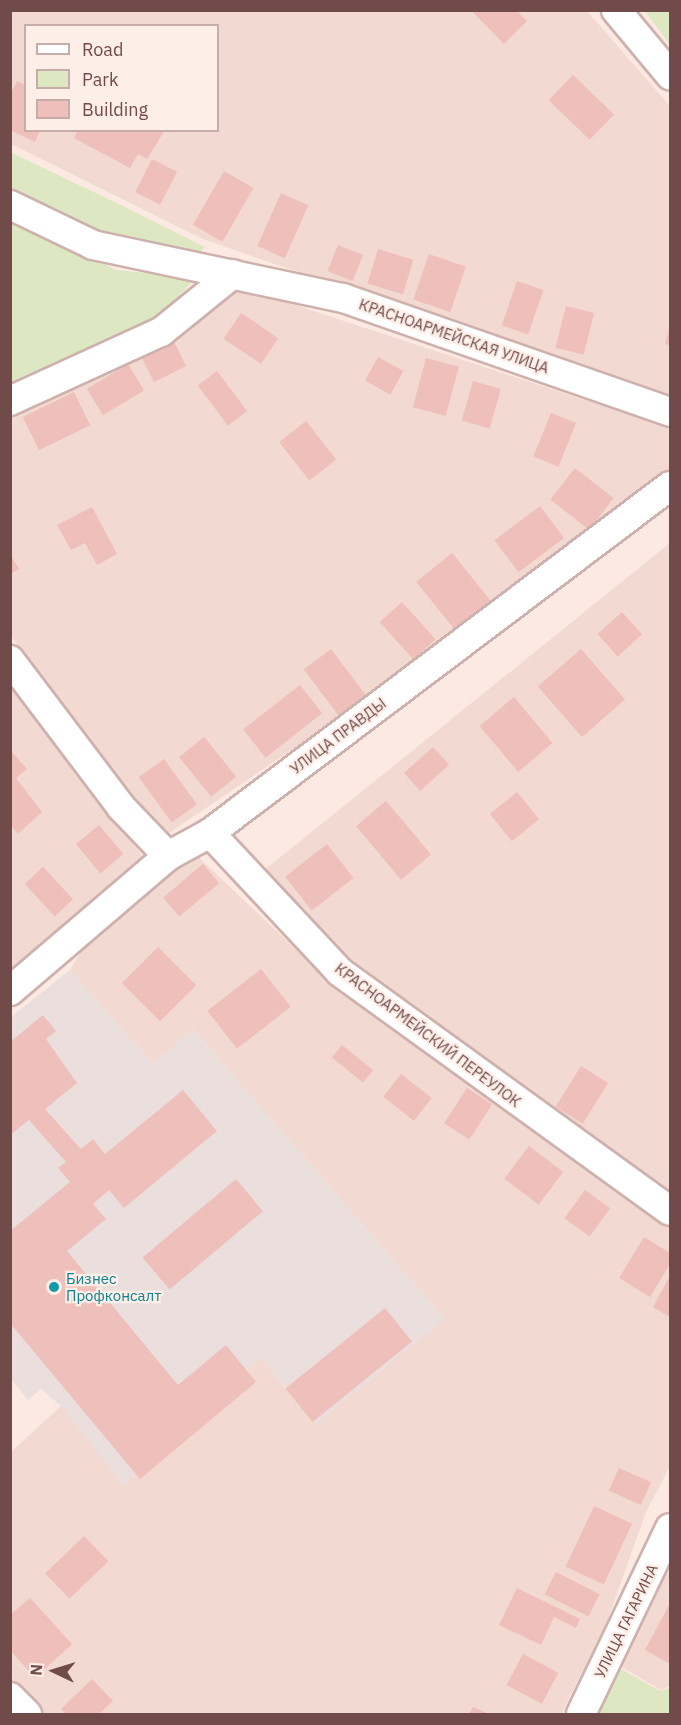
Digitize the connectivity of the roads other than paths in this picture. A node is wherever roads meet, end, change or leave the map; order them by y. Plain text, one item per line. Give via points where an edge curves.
1 (616, 10) edge
2 (670, 75) edge
3 (10, 205) edge
4 (233, 274) junction
5 (10, 400) edge
6 (670, 412) edge
7 (670, 486) edge
8 (10, 660) edge
9 (210, 833) junction
10 (168, 856) junction
11 (10, 991) edge
12 (670, 1211) edge
13 (670, 1528) edge
14 (10, 1697) edge
15 (27, 1714) edge
16 (581, 1714) edge

1 - 2 street
3 - 4 street, КРАСНОАРМЕЙСКАЯ УЛИЦА via 93,245
4 - 5 street via 161,332
4 - 6 street, КРАСНОАРМЕЙСКАЯ УЛИЦА via 343,298
7 - 9 street, УЛИЦА ПРАВДЫ
8 - 10 street via 121,807
9 - 10 street, УЛИЦА ПРАВДЫ
9 - 12 street, КРАСНОАРМЕЙСКИЙ ПЕРЕУЛОК via 340,972
10 - 11 street, УЛИЦА ПРАВДЫ
13 - 16 street, УЛИЦА ГАГАРИНА
14 - 15 street

